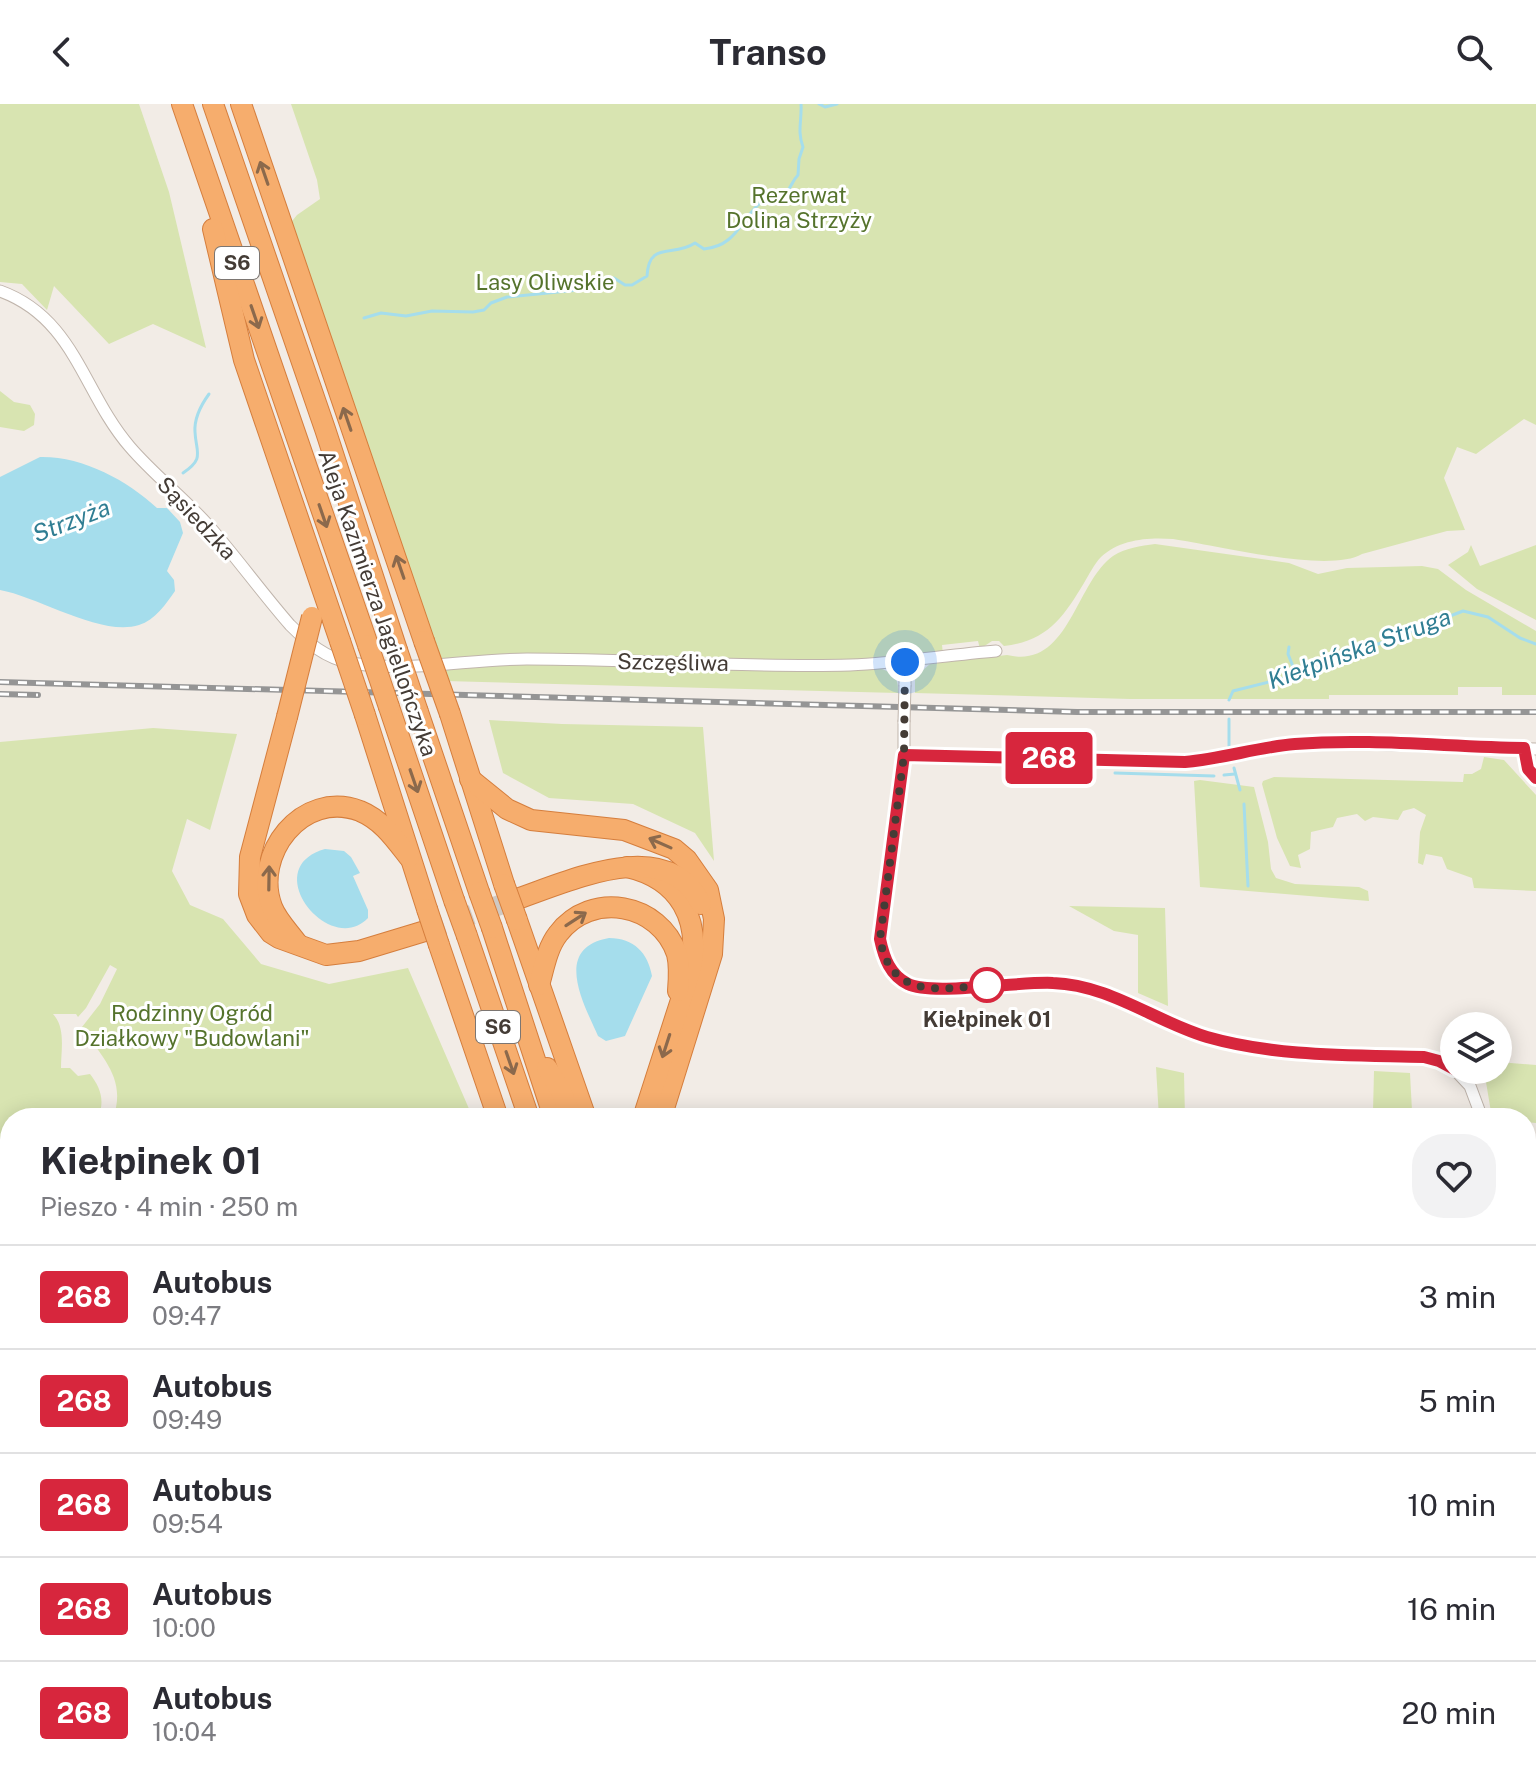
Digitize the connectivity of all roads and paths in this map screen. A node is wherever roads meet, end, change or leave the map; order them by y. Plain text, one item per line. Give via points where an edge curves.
1 (213, 104) edge
2 (241, 104) edge
3 (183, 107) edge
4 (0, 291) edge
5 (319, 582) junction
6 (996, 651) dead end
7 (905, 662) junction
8 (442, 666) joint
9 (1536, 749) edge
10 (904, 755) junction
11 (470, 779) junction
12 (409, 857) junction
13 (627, 867) junction
14 (513, 901) junction
15 (432, 938) junction
16 (300, 946) junction
17 (712, 954) junction
18 (539, 985) junction
19 (681, 1002) junction
20 (529, 1037) junction
21 (1440, 1062) edge
22 (1468, 1084) edge
23 (494, 1108) edge
24 (526, 1108) edge
25 (551, 1108) edge
26 (568, 1108) edge
27 (582, 1108) edge
28 (646, 1108) edge
29 (664, 1108) edge
30 (1478, 1108) edge

1 - 20 highway, Aleja Kazimierza Jagiellończyka / S6, bridge
11 -> 2 highway, bridge
3 - 5 highway via 244,360
3 -> 24 highway, Aleja Kazimierza Jagiellończyka / S6, bridge
4 - 8 street, Sąsiedzka via 47,320 71,349 107,419 131,449 207,524 304,639 332,658 354,663
5 - 12 highway, bridge
5 - 16 highway, bridge via 250,857 248,883 264,925
6 - 7 street, Szczęśliwa
7 - 8 street, Szczęśliwa via 496,659
7 - 10 street, bridge
9 - 10 street via 1325,743 1185,762
10 - 21 street via 880,939 891,971 906,983 929,989 1029,982 1080,985 1205,1036 1241,1045
11 - 14 highway
17 -> 11 highway via 714,919 708,890 674,849 624,830 531,820 507,809
12 - 15 highway, bridge
16 -> 12 highway via 277,917 268,885 272,855 291,826 323,810 352,809 387,829
13 - 14 highway
13 - 17 highway via 668,871 687,883 702,906
13 - 19 highway via 663,882 689,917 694,958
14 - 18 highway
15 - 16 highway via 347,954 326,955
15 - 23 highway
17 - 29 highway
18 -> 19 highway via 549,949 566,925 592,910 620,907 647,916 668,938 676,954
18 - 27 highway
19 -> 28 highway
20 - 25 highway, Aleja Kazimierza Jagiellończyka / S6
20 - 26 highway
22 - 30 street

